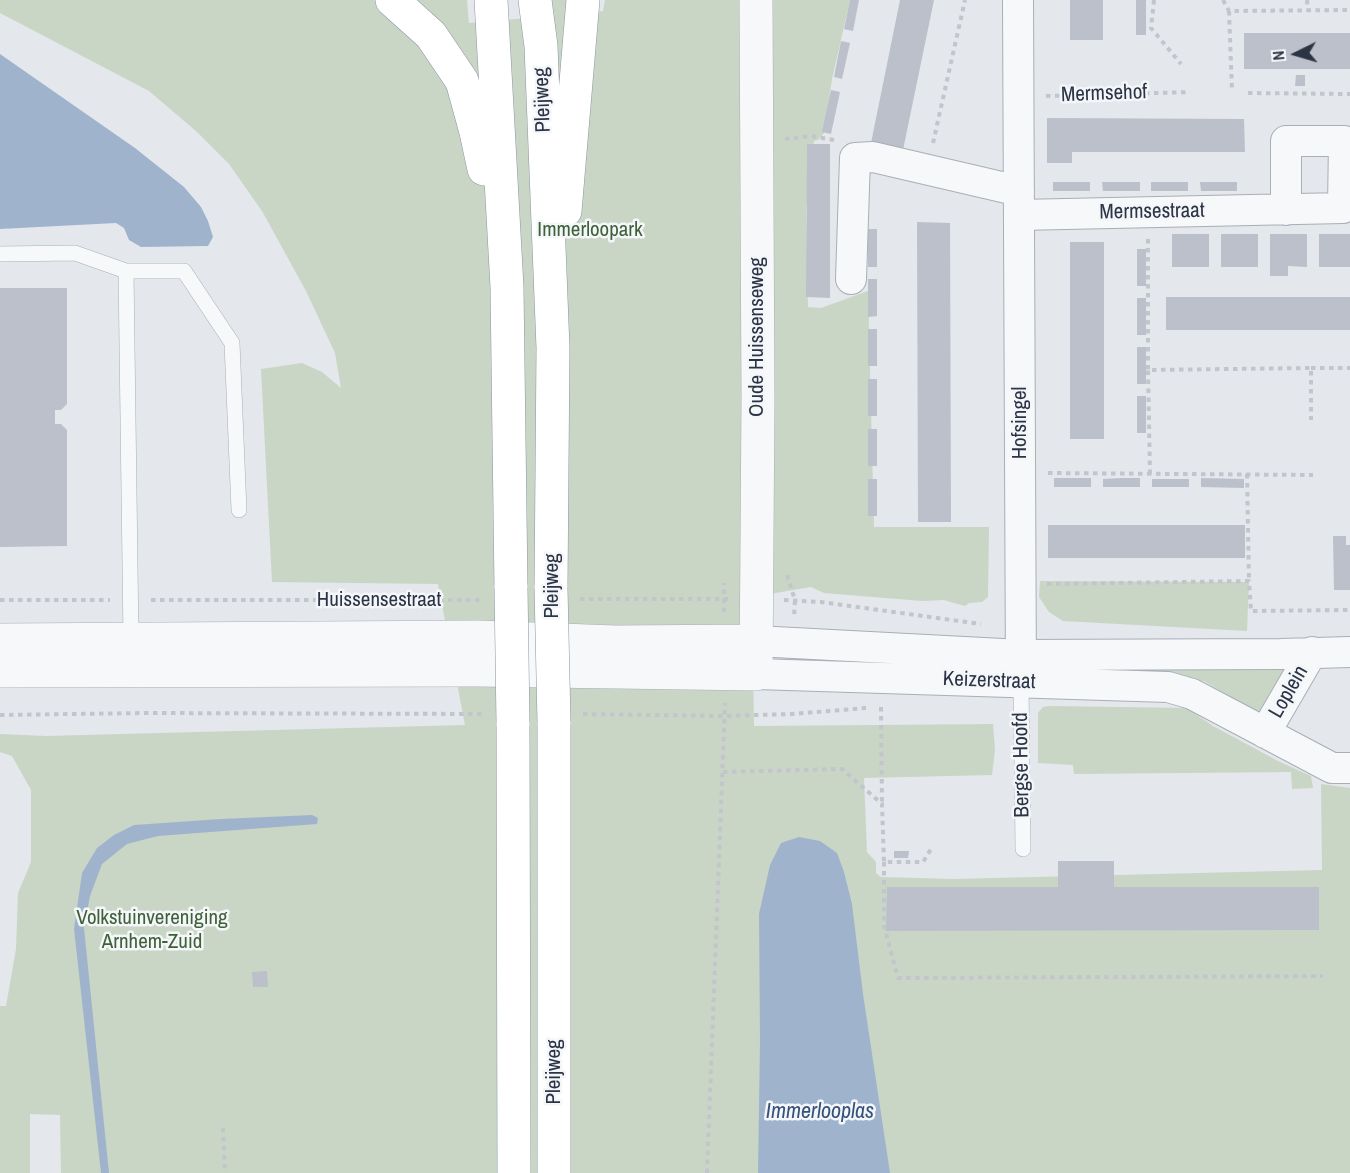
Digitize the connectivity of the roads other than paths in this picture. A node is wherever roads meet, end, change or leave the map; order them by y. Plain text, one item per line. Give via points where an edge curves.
1 (392, 0) edge
2 (491, 0) edge
3 (535, 0) edge
4 (583, 0) edge
5 (756, 0) edge
6 (1018, 0) edge
7 (1019, 203) junction
8 (1286, 210) dead end
9 (0, 254) edge
10 (126, 271) junction
11 (851, 279) dead end
12 (507, 287) junction
13 (553, 348) junction
14 (239, 510) dead end
15 (131, 639) junction
16 (0, 640) edge
17 (756, 641) junction
18 (1312, 652) junction
19 (1350, 652) edge
20 (611, 657) junction
21 (1021, 668) junction
22 (0, 671) edge
23 (756, 674) junction
24 (1265, 733) junction
25 (1350, 768) edge
26 (1023, 849) dead end
27 (514, 1173) edge
28 (554, 1173) edge

1 - 12 highway via 431,35 462,81
2 - 12 highway, Pleijweg
3 - 13 highway, Pleijweg via 541,46
4 - 13 highway
5 - 17 street, Oude Huissenseweg
6 - 7 street, Hofsingel
7 - 8 street, Mermsestraat via 1148,212
7 - 11 street via 927,170 873,157 855,158
7 - 21 street, Hofsingel
9 - 10 lane via 75,253
10 - 14 lane via 184,271 232,343
10 - 15 lane
12 - 27 highway, Pleijweg, bridge via 499,594
13 - 28 highway, Pleijweg, bridge via 563,718
15 - 16 street, Huissensestraat
15 - 20 street, Huissensestraat via 478,637
17 - 20 street, Keizerstraat
17 - 21 street, Keizerstraat
17 - 23 street, Oude Huissenseweg
18 - 19 street, Keizerstraat
18 - 21 street, Keizerstraat
18 - 24 street, Loplein
20 - 22 street
20 - 23 street, Keizerstraat
21 - 23 street, Keizerstraat
21 - 24 street, Keizerstraat via 1167,687 1192,694
21 - 26 lane, Bergse Hoofd
24 - 25 street, Keizerstraat via 1332,768

